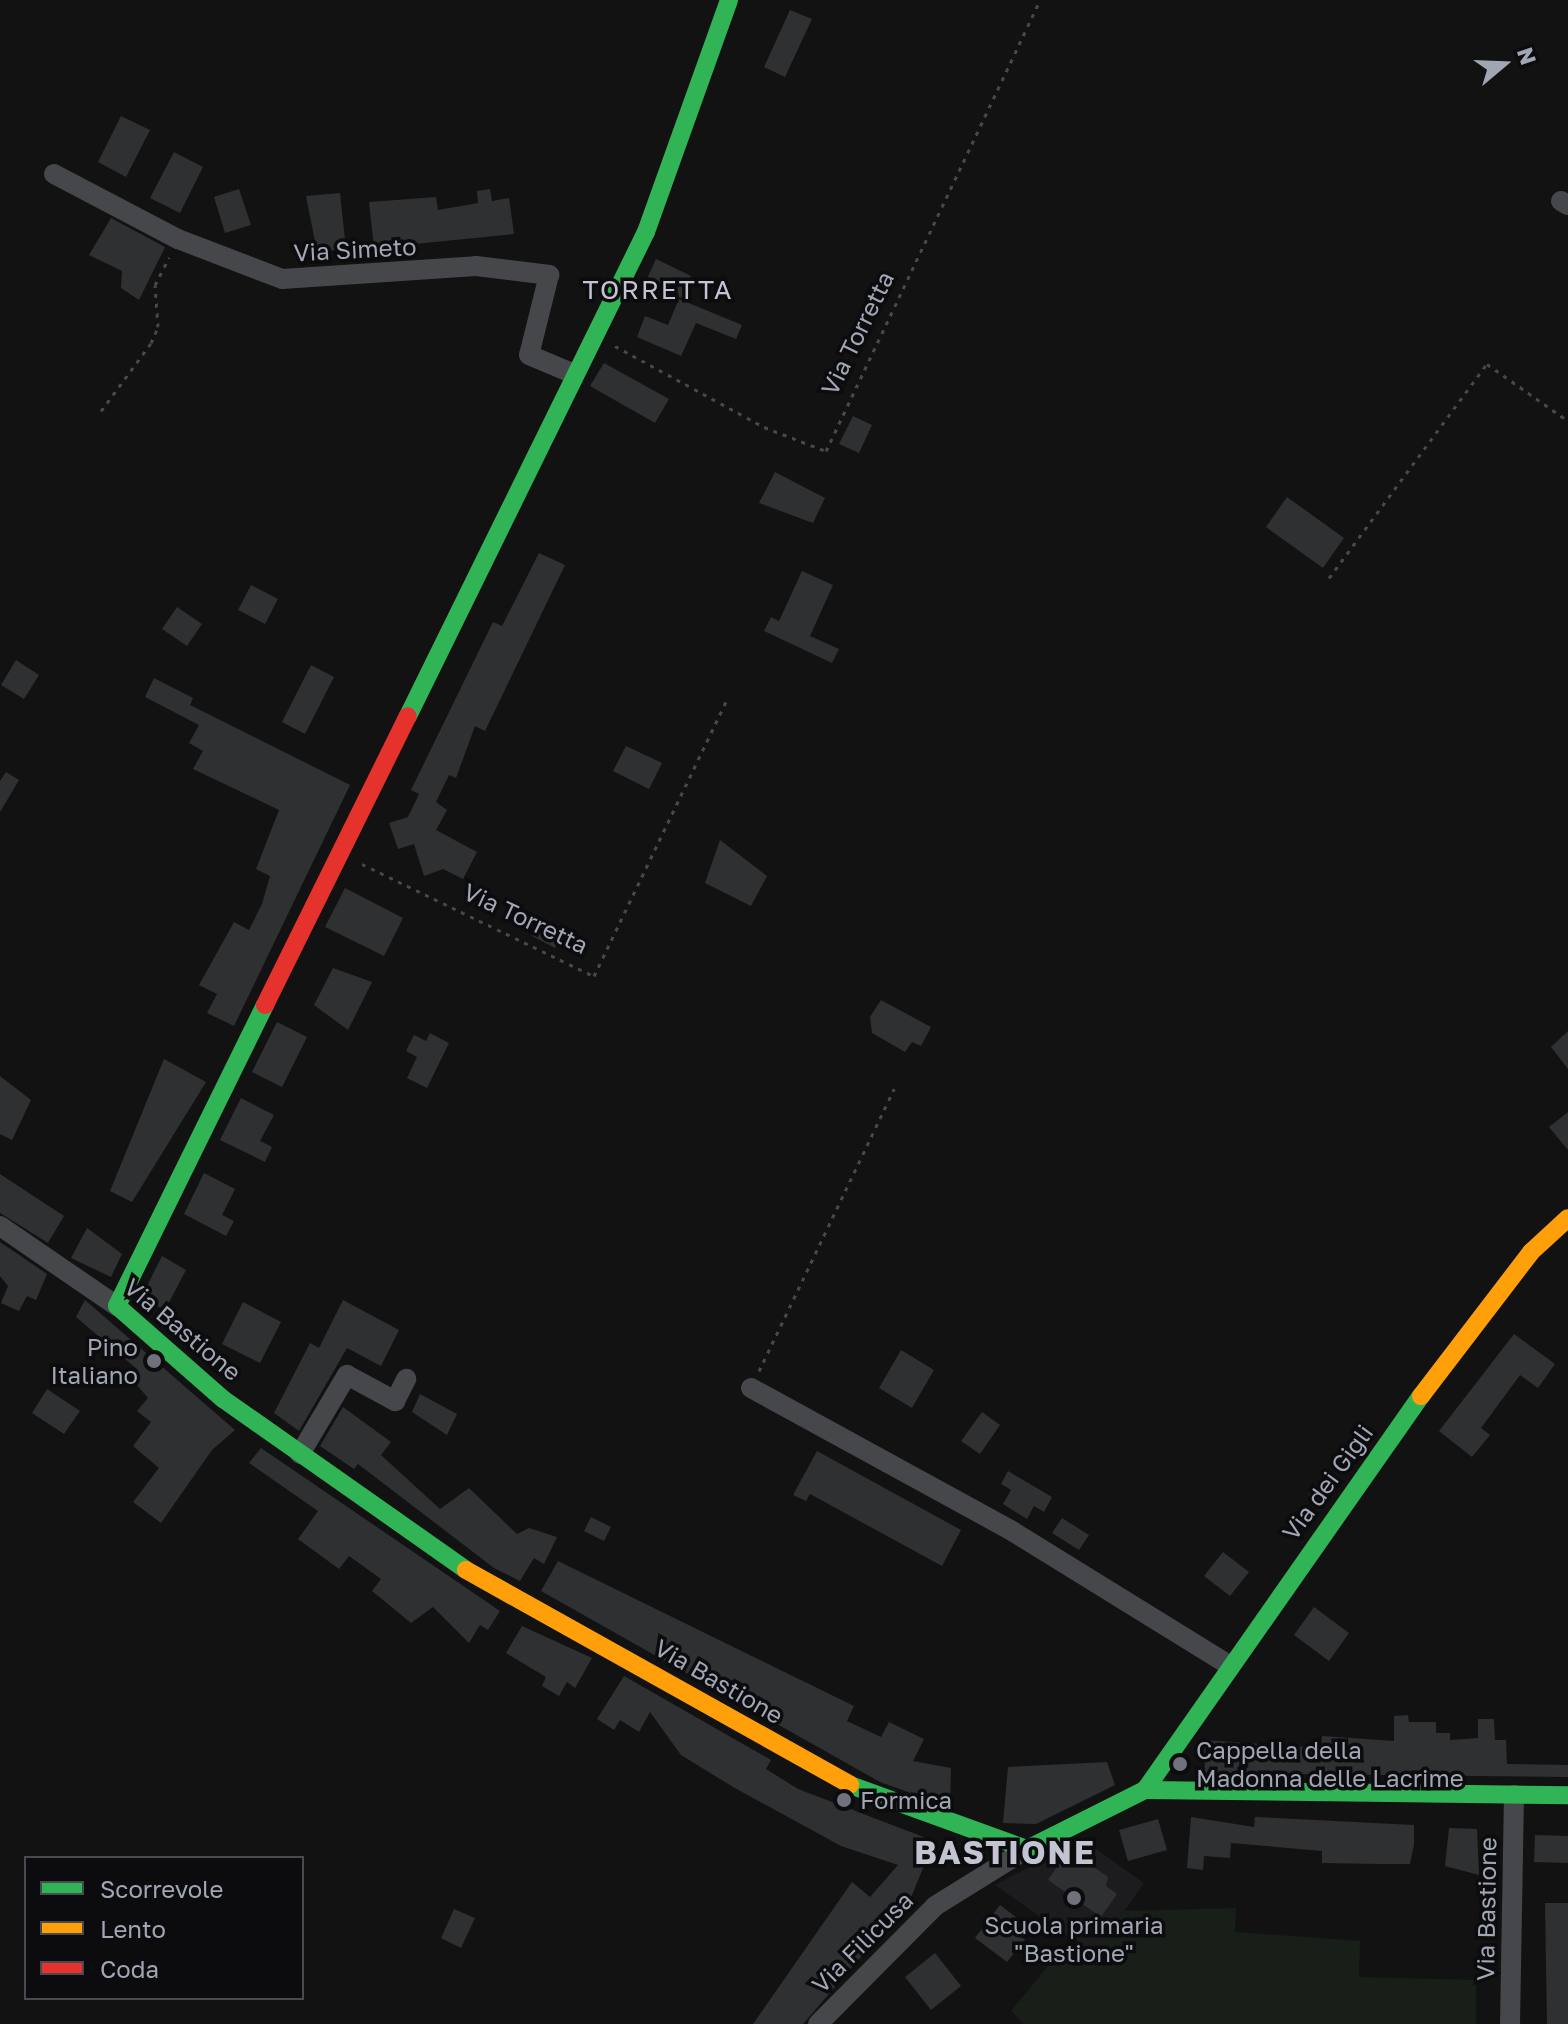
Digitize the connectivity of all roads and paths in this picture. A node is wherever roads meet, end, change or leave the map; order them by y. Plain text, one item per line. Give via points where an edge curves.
1 (729, 0) edge
2 (1040, 0) edge
3 (54, 174) dead end
4 (178, 239) junction
5 (594, 335) junction
6 (574, 374) junction
7 (101, 411) dead end
8 (1568, 421) edge
9 (1329, 578) dead end
10 (727, 700) dead end
11 (337, 851) junction
12 (894, 1089) dead end
13 (1568, 1218) edge
14 (0, 1226) edge
15 (117, 1306) junction
16 (406, 1379) dead end
17 (751, 1388) joint
18 (300, 1454) junction
19 (1227, 1664) junction
20 (1145, 1790) junction
21 (1514, 1795) junction
22 (1568, 1795) edge
23 (1027, 1849) junction
24 (818, 2024) edge
25 (1510, 2024) edge

1 - 5 street via 646,232
2 - 5 path, Via Torretta via 826,451 764,427
3 - 4 street, Via Simeto
4 - 6 street, Via Simeto via 302,281 476,266 549,275 529,355
4 - 7 path via 155,285 158,327 151,343
5 - 6 street
6 - 11 street
8 - 9 path via 1487,364
10 - 11 path, Via Torretta via 594,976
11 - 15 street
12 - 17 path
13 - 19 street, Via dei Gigli via 1531,1252
14 - 15 street, Via Bastione
15 - 18 street, Via Bastione
16 - 18 street via 395,1401 347,1375
17 - 19 street via 1012,1531
18 - 23 street, Via Bastione via 485,1584 586,1633 872,1798
19 - 20 street, Via dei Gigli
20 - 21 street
20 - 23 street
21 - 22 street
21 - 25 street, Via Bastione
23 - 24 street, Via Filicusa via 935,1906

